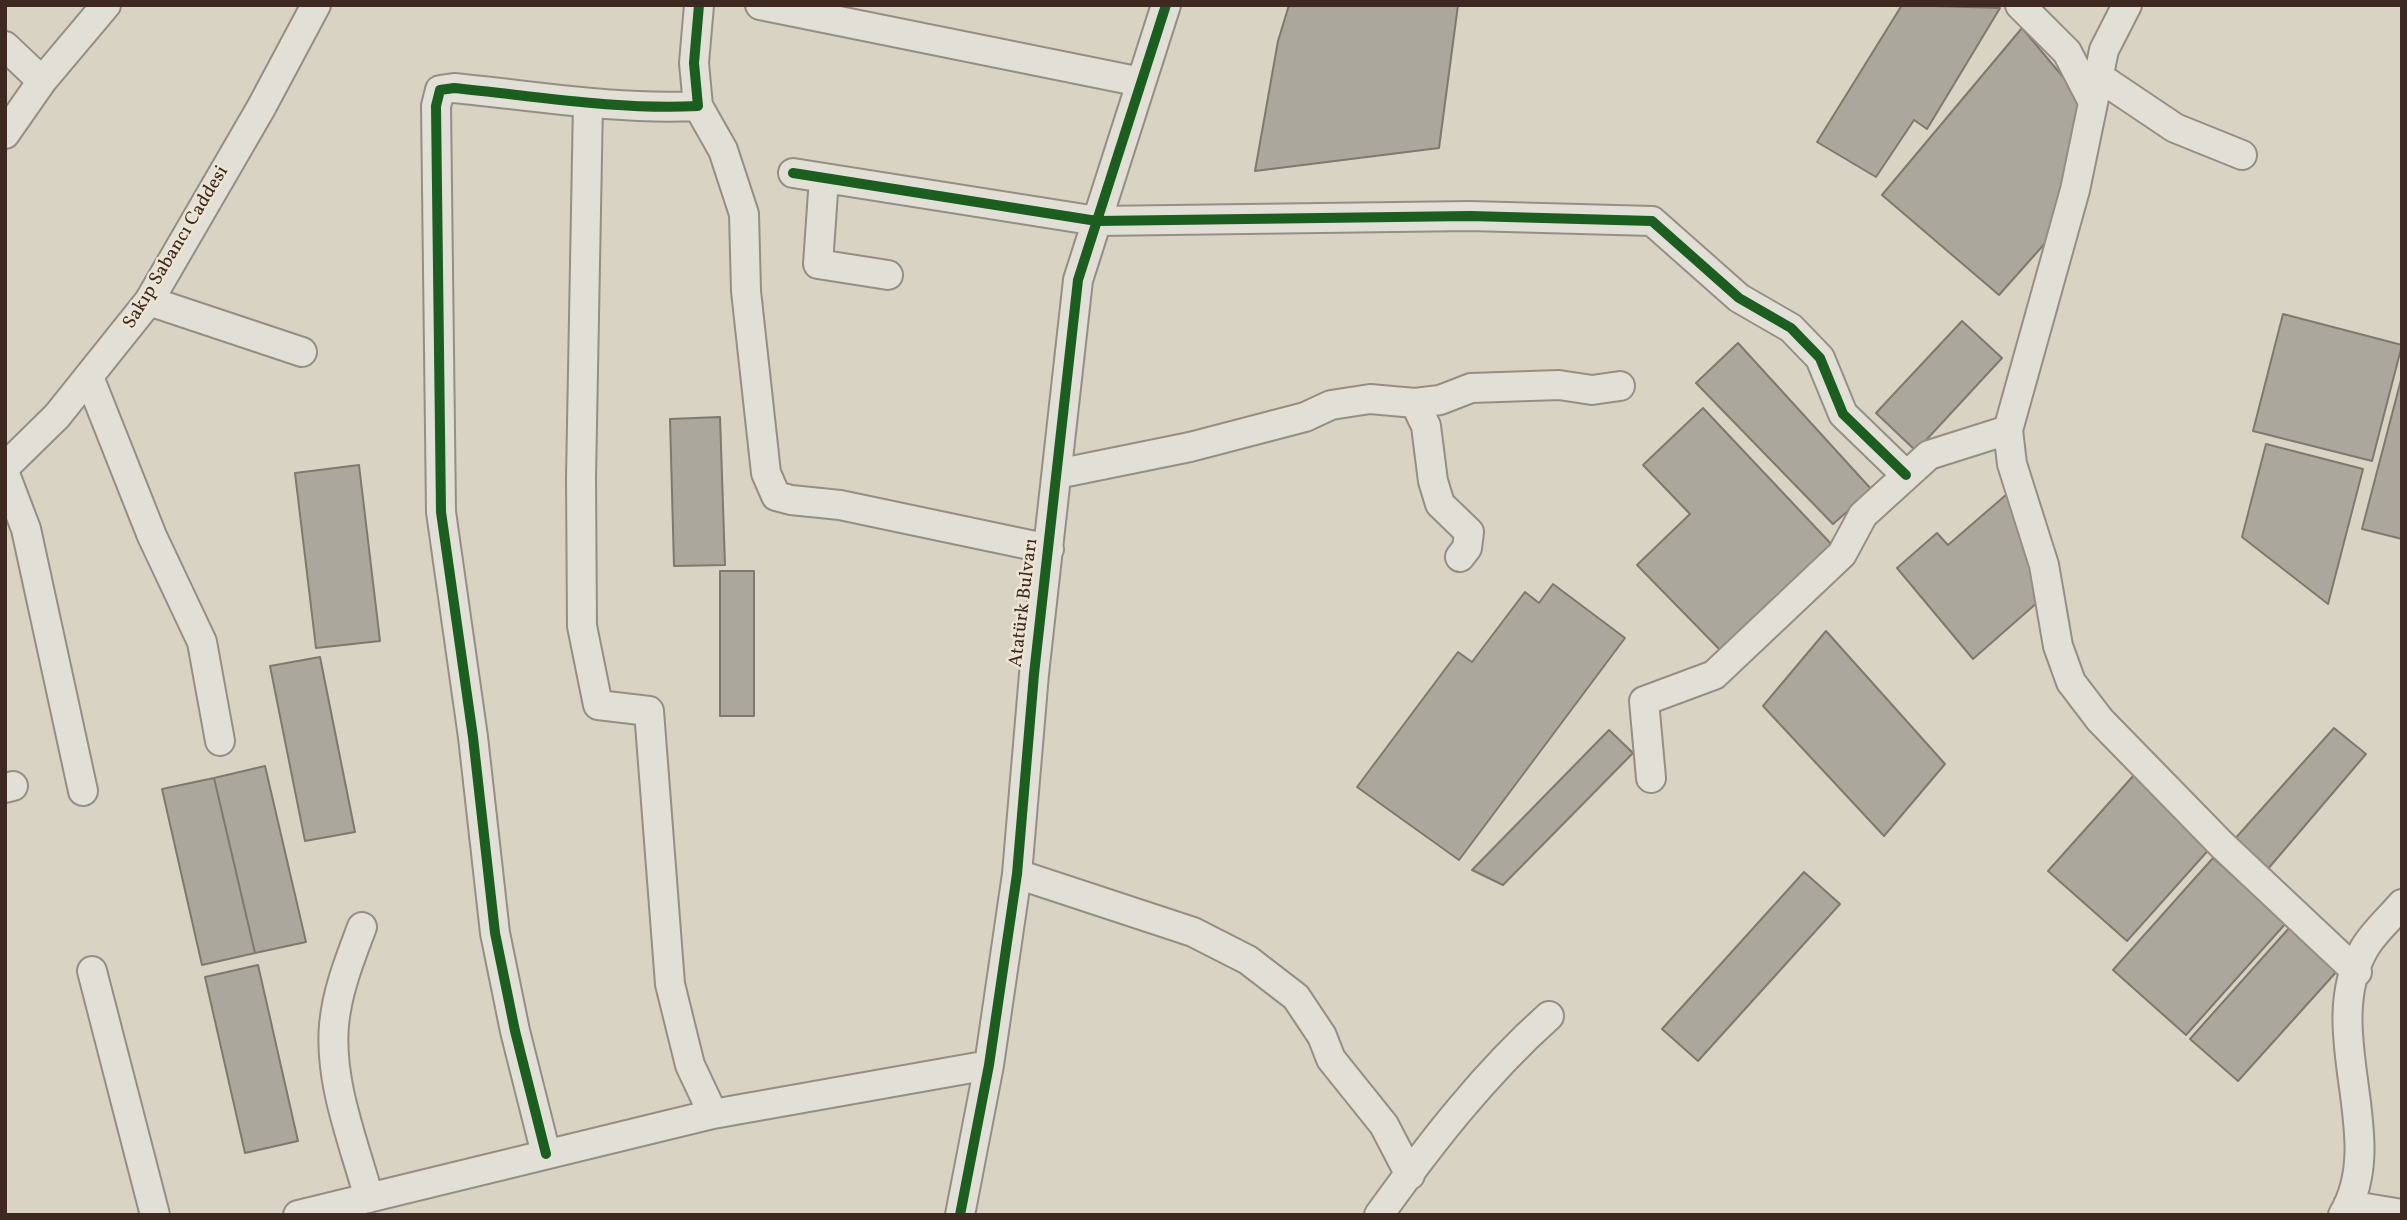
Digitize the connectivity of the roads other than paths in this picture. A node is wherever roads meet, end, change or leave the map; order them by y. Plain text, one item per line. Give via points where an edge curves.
1 (106, 5) edge
2 (316, 5) edge
3 (699, 5) edge
4 (760, 5) edge
5 (1166, 5) edge
6 (2020, 5) edge
7 (2127, 5) edge
8 (5, 46) edge
9 (42, 80) junction
10 (1141, 82) junction
11 (2096, 90) junction
12 (588, 103) junction
13 (698, 106) junction
14 (5, 134) edge
15 (2242, 155) dead end
16 (793, 173) dead end
17 (824, 178) junction
18 (1097, 221) junction
19 (888, 275) dead end
20 (149, 301) junction
21 (302, 352) dead end
22 (89, 377) junction
23 (1620, 386) dead end
24 (1415, 403) junction
25 (2008, 430) junction
26 (5, 467) edge
27 (5, 474) edge
28 (1058, 474) junction
29 (1906, 475) junction
30 (1049, 549) junction
31 (1460, 557) dead end
32 (220, 741) dead end
33 (1651, 778) dead end
34 (83, 791) dead end
35 (1017, 874) junction
36 (2402, 904) edge
37 (362, 927) dead end
38 (92, 971) dead end
39 (2357, 972) junction
40 (1549, 1016) dead end
41 (989, 1065) junction
42 (713, 1114) junction
43 (546, 1154) junction
44 (1410, 1175) junction
45 (369, 1198) junction
46 (2346, 1210) edge
47 (2402, 1214) edge
48 (155, 1215) edge
49 (298, 1215) edge
50 (960, 1215) edge
51 (1379, 1215) edge

1 - 9 street
2 - 20 street, Sakıp Sabancı Caddesi
3 - 13 street via 694,63
4 - 10 street
5 - 10 street, Atatürk Bulvarı
6 - 11 street via 2067,52
7 - 11 street via 2104,50
8 - 9 street
9 - 14 street
10 - 18 street, Atatürk Bulvarı
11 - 15 street
11 - 25 street via 2075,190
12 - 13 street
12 - 42 street via 582,626 598,705 649,711 670,984 690,1065
12 - 43 street via 454,88 440,90 436,106 441,512 495,933
13 - 30 street via 723,150 744,214 746,291 766,473 776,496
16 - 17 street
17 - 18 street
17 - 19 street via 818,264
18 - 28 street, Atatürk Bulvarı via 1078,280
18 - 29 street via 1470,216 1652,221 1739,298 1791,328 1819,358 1843,414
20 - 21 street
20 - 22 street, Sakıp Sabancı Caddesi
22 - 26 street, Sakıp Sabancı Caddesi
22 - 32 street via 152,536 202,642
23 - 24 street via 1592,390 1559,385 1471,388 1440,400
24 - 28 street via 1370,399 1331,405 1305,417 1190,447
24 - 31 street via 1426,426 1440,504 1469,532 1467,548
25 - 29 street via 1929,455
25 - 39 street via 2012,464 2044,565 2057,646 2071,682 2100,720 2222,845
27 - 34 street via 26,528
28 - 30 street, Atatürk Bulvarı
29 - 33 street via 1863,515 1842,554 1714,675 1644,701
30 - 35 street, Atatürk Bulvarı
35 - 41 street, Atatürk Bulvarı
35 - 44 street via 1193,932 1248,960 1296,997 1331,1059 1384,1125
36 - 39 street via 2364,949
37 - 45 street via 337,1000 333,1044 337,1081
38 - 48 street
39 - 46 street via 2347,1025 2359,1157 2357,1184
40 - 44 street via 1502,1060
41 - 42 street
41 - 50 street, Atatürk Bulvarı
42 - 43 street
43 - 45 street
44 - 51 street
45 - 49 street
46 - 47 street

